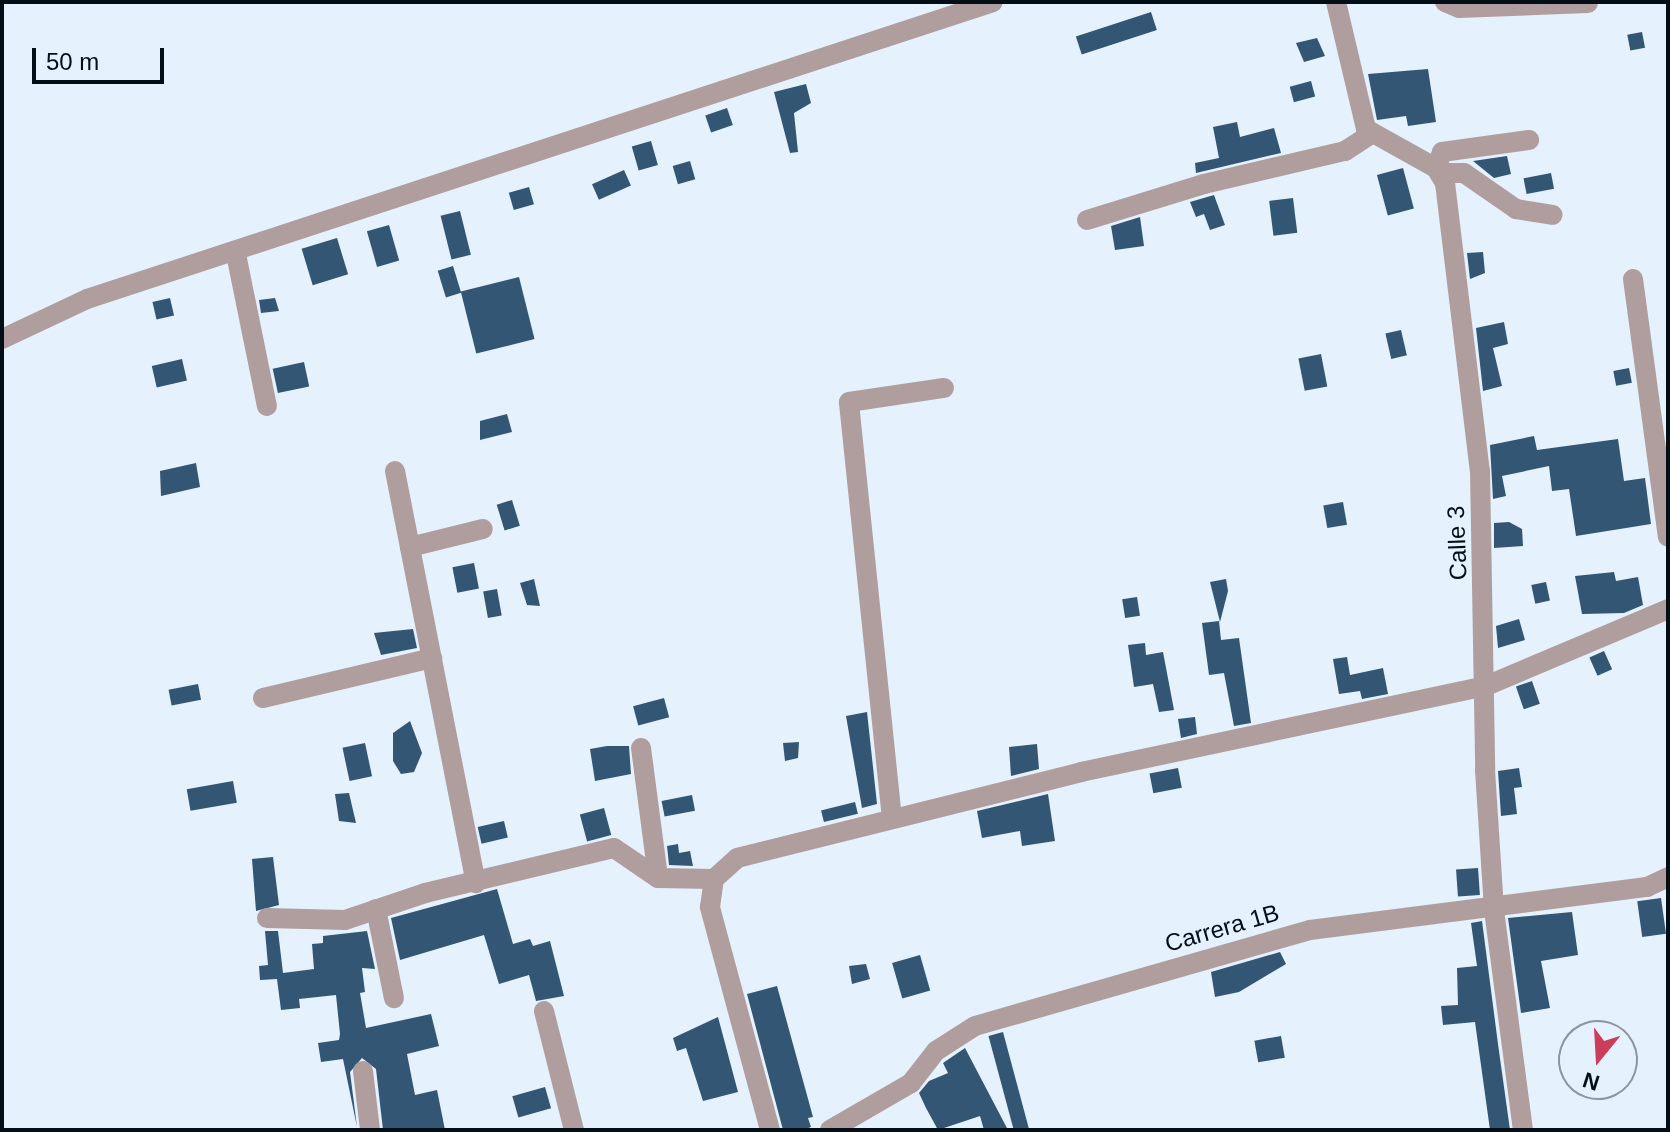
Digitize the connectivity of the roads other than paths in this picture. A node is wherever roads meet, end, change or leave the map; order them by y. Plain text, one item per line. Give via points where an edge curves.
1 (993, 2) edge
2 (1336, 2) edge
3 (1445, 2) edge
4 (1588, 3) edge
5 (1371, 134) junction
6 (1529, 140) dead end
7 (1438, 170) junction
8 (1553, 215) dead end
9 (1087, 220) dead end
10 (236, 254) junction
11 (1633, 279) dead end
12 (2, 339) edge
13 (944, 388) dead end
14 (267, 406) dead end
15 (395, 471) dead end
16 (483, 529) dead end
17 (1668, 537) edge
18 (410, 547) junction
19 (1668, 609) edge
20 (432, 658) junction
21 (1486, 686) junction
22 (263, 698) dead end
23 (641, 748) dead end
24 (892, 819) junction
25 (1668, 877) edge
26 (658, 878) junction
27 (714, 879) junction
28 (476, 883) junction
29 (376, 909) junction
30 (1494, 910) junction
31 (267, 918) dead end
32 (394, 998) dead end
33 (544, 1011) dead end
34 (363, 1071) dead end
35 (370, 1130) edge
36 (574, 1130) edge
37 (770, 1130) edge
38 (830, 1130) edge
39 (1523, 1130) edge

1 - 10 street
2 - 5 street
3 - 4 street via 1459,8
5 - 7 street
5 - 9 street via 1345,151 1204,184
6 - 7 street via 1442,152
7 - 8 street via 1464,173 1516,209
7 - 21 street, Calle 3 via 1480,471
10 - 12 street via 87,299
10 - 14 street
11 - 17 street
13 - 24 street via 849,402
15 - 18 street
16 - 18 street
18 - 20 street
19 - 21 street
20 - 22 street
20 - 28 street
21 - 24 street via 1081,772
21 - 30 street, Calle 3
23 - 26 street
24 - 27 street via 737,858
25 - 30 street, Carrera 1B via 1647,887
26 - 27 street
26 - 28 street via 614,848
27 - 37 street via 710,907
28 - 29 street
29 - 31 street via 345,920
29 - 32 street
30 - 38 street, Carrera 1B via 1310,930 975,1026 936,1051 911,1083
30 - 39 street, Calle 3
33 - 36 street
34 - 35 street

